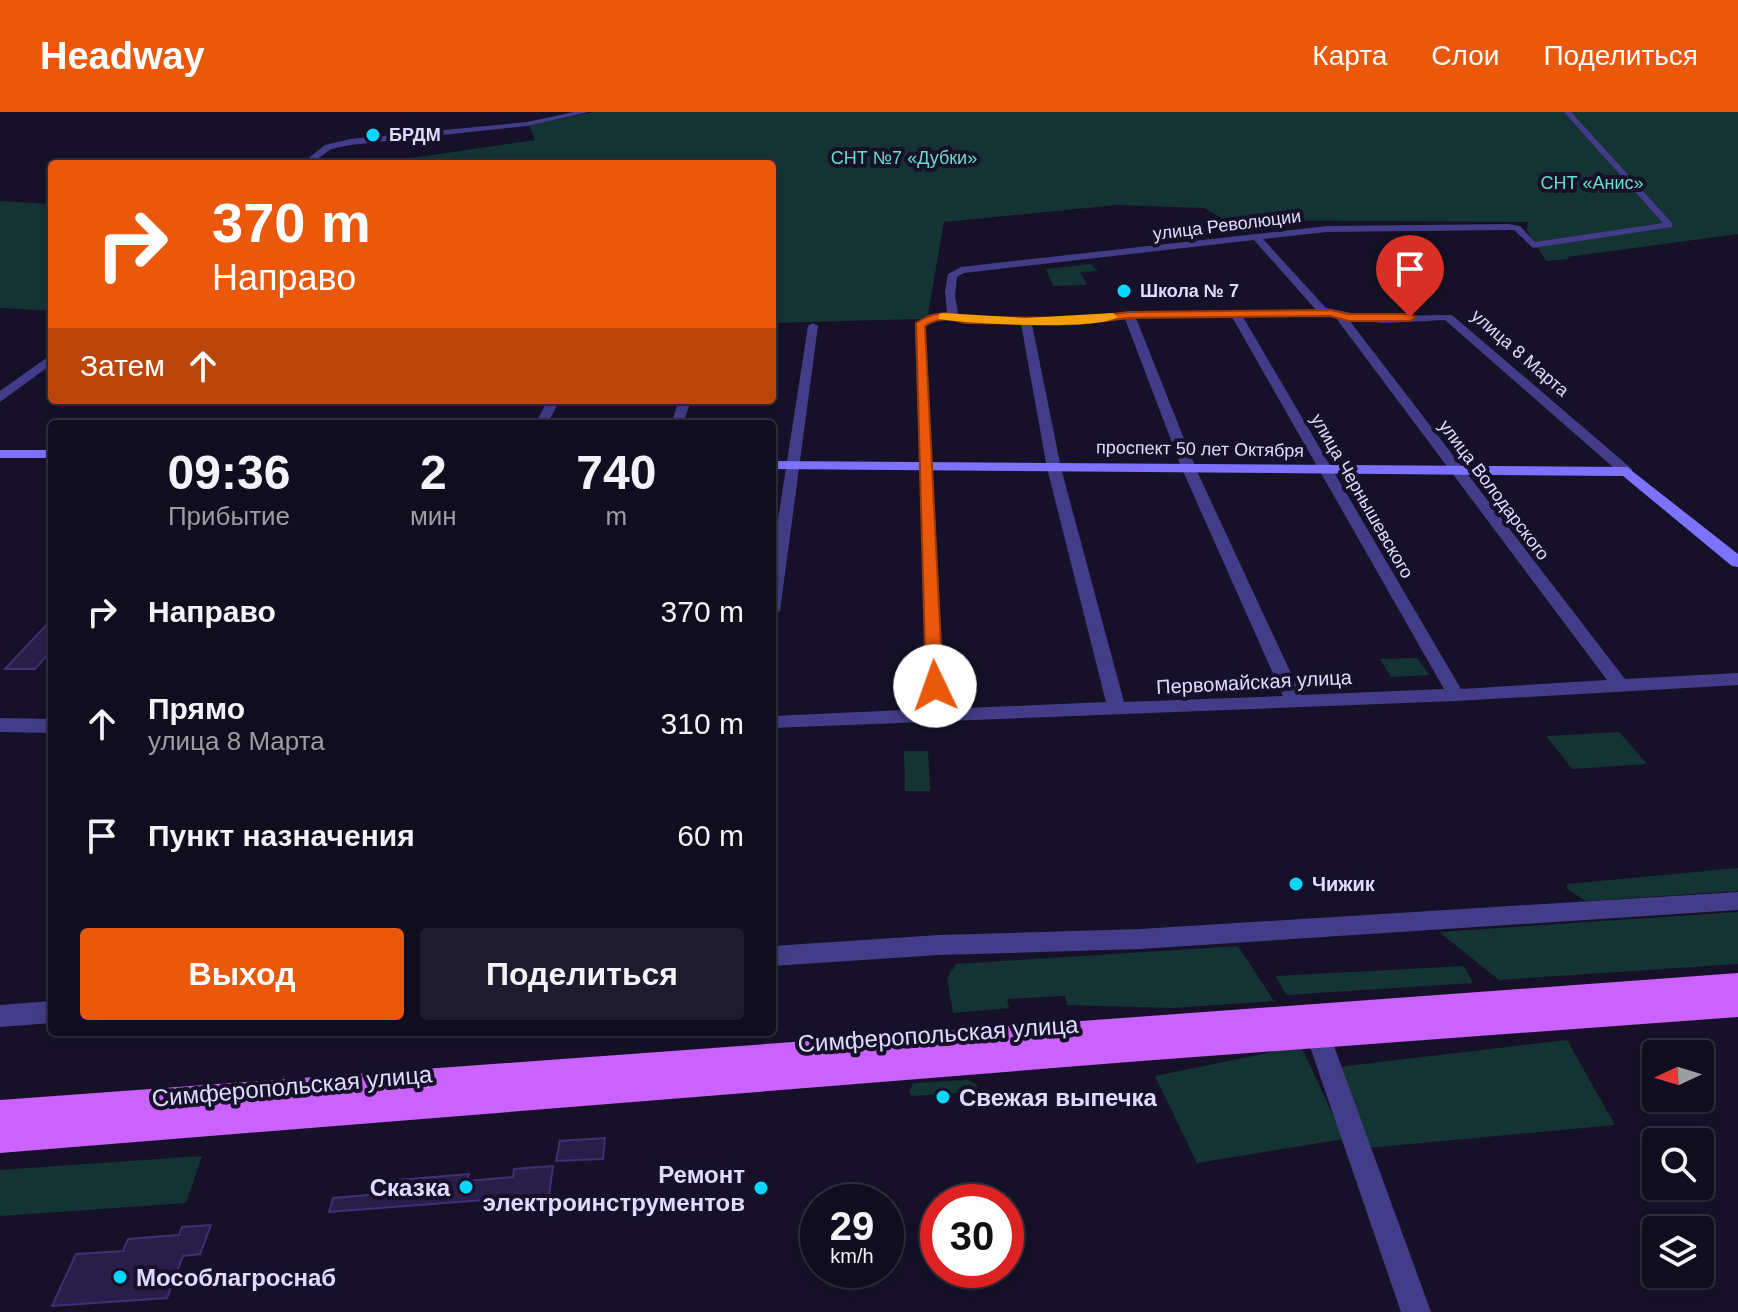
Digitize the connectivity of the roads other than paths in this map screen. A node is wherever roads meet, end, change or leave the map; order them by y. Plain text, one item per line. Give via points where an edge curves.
1 (585, 112) edge
2 (1567, 112) edge
3 (310, 160) edge
4 (1257, 238) junction
5 (952, 313) junction
6 (1236, 314) junction
7 (1129, 315) junction
8 (1335, 315) junction
9 (1026, 321) junction
10 (813, 326) dead end
11 (48, 361) edge
12 (0, 398) edge
13 (0, 454) edge
14 (48, 454) edge
15 (776, 465) edge
16 (795, 466) junction
17 (923, 467) junction
18 (1054, 468) junction
19 (1189, 469) junction
20 (1327, 471) junction
21 (1457, 472) junction
22 (1627, 472) junction
23 (1738, 562) edge
24 (776, 586) edge
25 (1738, 679) edge
26 (1620, 685) junction
27 (1456, 695) junction
28 (1295, 702) junction
29 (1117, 710) junction
30 (936, 717) junction
31 (776, 722) edge
32 (0, 725) edge
33 (48, 726) edge
34 (1738, 901) edge
35 (776, 956) edge
36 (1738, 985) edge
37 (1738, 1005) edge
38 (48, 1012) edge
39 (0, 1016) edge
40 (1318, 1035) junction
41 (0, 1114) edge
42 (0, 1139) edge
43 (1416, 1312) edge

1 - 3 street via 527,124 343,143
2 - 4 street, улица Революции via 1669,225 1533,245 1517,228 1508,227 1327,229
4 - 5 street, улица Революции via 961,270 952,276
4 - 8 street via 1322,310
5 - 9 street, улица 8 Марта via 965,320
5 - 17 street via 920,325
6 - 7 street, улица 8 Марта
6 - 8 street, улица 8 Марта
6 - 20 street, улица Чернышевского
7 - 9 street, улица 8 Марта
7 - 19 street
8 - 21 street, улица Володарского
8 - 22 street, улица 8 Марта via 1448,317
9 - 18 street
10 - 16 street
11 - 12 street
13 - 14 main road
15 - 16 main road, проспект 50 лет Октября
16 - 17 main road, проспект 50 лет Октября
16 - 24 street
17 - 18 main road, проспект 50 лет Октября
17 - 30 street
18 - 19 main road, проспект 50 лет Октября
18 - 29 street
19 - 20 main road, проспект 50 лет Октября
19 - 28 street
20 - 21 main road, проспект 50 лет Октября
20 - 27 street, улица Чернышевского
21 - 22 main road, проспект 50 лет Октября
21 - 26 street, улица Володарского
22 - 23 main road, улица 8 Марта
25 - 26 street, Первомайская улица
26 - 27 street, Первомайская улица
27 - 28 street, Первомайская улица
28 - 29 street, Первомайская улица
29 - 30 street, Первомайская улица
30 - 31 street, Первомайская улица
32 - 33 street
34 - 35 street
36 - 41 main road, Симферопольская улица
37 - 40 main road, Симферопольская улица
38 - 39 street
40 - 42 main road, Симферопольская улица
40 - 43 street

